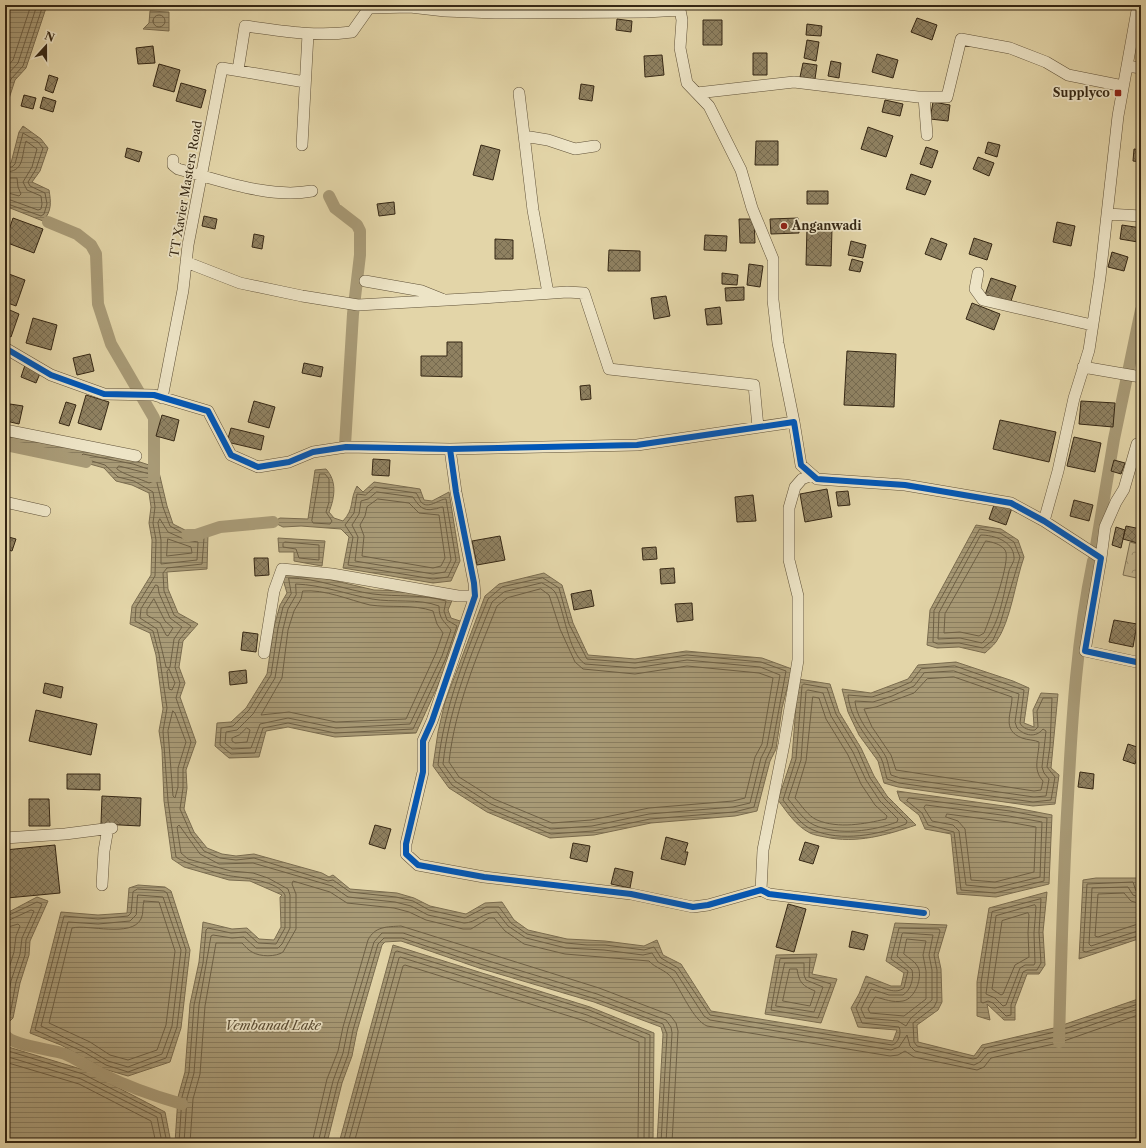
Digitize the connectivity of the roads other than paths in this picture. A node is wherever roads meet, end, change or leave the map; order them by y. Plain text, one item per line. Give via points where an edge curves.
1 (1138, 5) edge
2 (679, 7) edge
3 (539, 9) edge
4 (308, 34) junction
5 (1127, 66) junction
6 (1141, 68) edge
7 (238, 70) junction
8 (305, 82) junction
9 (1123, 86) junction
10 (520, 93) dead end
11 (697, 93) junction
12 (924, 97) junction
13 (927, 135) dead end
14 (524, 136) junction
15 (302, 145) dead end
16 (595, 146) dead end
17 (173, 160) dead end
18 (202, 175) junction
19 (312, 191) dead end
20 (1107, 214) junction
21 (1141, 216) edge
22 (186, 262) junction
23 (978, 273) dead end
24 (365, 281) dead end
25 (548, 293) junction
26 (447, 300) junction
27 (1092, 325) junction
28 (5, 348) edge
29 (1083, 367) junction
30 (1132, 376) edge
31 (162, 398) junction
32 (794, 422) junction
33 (758, 427) junction
34 (5, 430) edge
35 (1141, 445) edge
36 (450, 449) junction
37 (136, 456) dead end
38 (812, 475) junction
39 (5, 502) edge
40 (45, 511) dead end
41 (1044, 521) junction
42 (1101, 558) junction
43 (475, 596) junction
44 (264, 653) dead end
45 (1141, 663) edge
46 (5, 838) edge
47 (102, 884) dead end
48 (761, 890) junction
49 (924, 913) dead end

1 - 5 street
2 - 3 street via 646,12
2 - 11 street via 682,20 680,48 687,83
3 - 4 street via 445,11 410,7 369,8 352,32 334,35
4 - 7 street via 245,26
4 - 8 street
5 - 6 street
5 - 9 street
7 - 8 street, TT Xavier Masters Road
7 - 18 street, TT Xavier Masters Road via 222,68
8 - 15 street
9 - 12 street via 1068,75 1046,62 1010,48 961,39 947,97
9 - 20 street
10 - 14 street
11 - 12 street via 794,82
11 - 32 street via 709,106 741,170 752,208 773,259 773,300 778,343
12 - 13 street
14 - 16 street via 548,140 575,149
14 - 25 street via 533,210
17 - 18 street via 173,165 178,169
18 - 19 street via 273,193
18 - 22 street, TT Xavier Masters Road
20 - 21 street
20 - 27 street
22 - 26 street via 240,283 354,304
22 - 31 street, TT Xavier Masters Road
23 - 27 street via 975,289 983,300
24 - 26 street via 422,291
25 - 26 street
25 - 33 street via 584,294 609,370 754,385
27 - 29 street via 1089,350
28 - 31 street via 52,375 104,394
29 - 30 street
29 - 41 street
31 - 36 street via 208,411 231,455 258,467 289,462 313,452 346,447
32 - 33 street
32 - 38 street via 801,465
33 - 36 street via 637,445
34 - 37 street
35 - 42 street via 1137,444 1124,489 1105,527
36 - 43 street
38 - 41 street via 816,479 906,485 980,496 1011,503
38 - 48 street via 802,479 795,487 790,508 789,560 798,596 798,660 763,850
39 - 40 street
41 - 42 street
42 - 45 street via 1085,651
43 - 44 street via 458,596 332,574 282,569 274,591
43 - 48 street via 423,741 423,772 406,844 406,854 418,865 484,877 631,894 693,907 708,906
46 - 47 street via 110,828 104,851
48 - 49 street via 769,894

